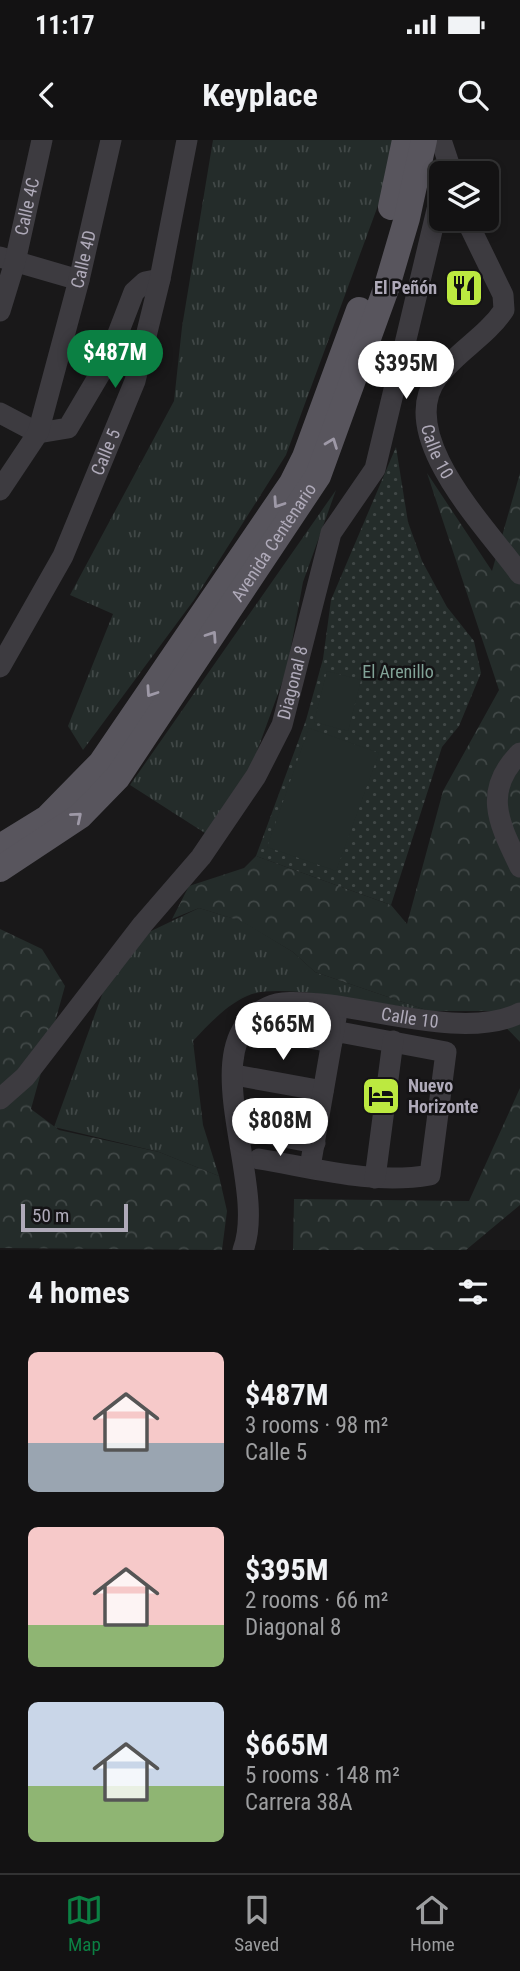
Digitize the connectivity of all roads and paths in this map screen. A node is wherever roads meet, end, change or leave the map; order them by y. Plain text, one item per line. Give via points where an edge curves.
1 (42, 140) edge
2 (111, 140) edge
3 (187, 140) edge
4 (405, 140) edge
5 (425, 140) edge
6 (441, 140) edge
7 (446, 161) edge
8 (432, 231) edge
9 (472, 231) edge
10 (8, 260) edge
11 (160, 279) junction
12 (79, 280) junction
13 (0, 311) edge
14 (0, 413) edge
15 (38, 433) junction
16 (0, 490) edge
17 (520, 574) edge
18 (0, 667) edge
19 (520, 753) edge
20 (0, 846) edge
21 (520, 867) edge
22 (0, 869) edge
23 (338, 1006) junction
24 (520, 1013) edge
25 (257, 1029) dead end
26 (333, 1037) junction
27 (393, 1041) junction
28 (235, 1075) dead end
29 (323, 1091) junction
30 (0, 1099) edge
31 (254, 1131) dead end
32 (314, 1143) junction
33 (258, 1159) dead end
34 (310, 1167) junction
35 (375, 1178) junction
36 (243, 1250) edge

1 - 10 street, Calle 4C
2 - 12 street, Calle 4D
3 - 11 street, Calle 5
4 -> 20 main road, Avenida Centenario via 372,274 299,470 101,763 47,818
22 -> 5 main road, Avenida Centenario via 79,816 117,778 318,476 387,286
6 - 7 street
8 - 30 street, Diagonal 8 via 375,468 331,533 282,724 256,776 201,857 25,1077
9 - 17 street, Calle 10 via 503,295 504,310 492,328 436,380 426,406 428,433 448,477
10 - 12 street
10 - 13 street, Calle 4C
11 - 15 street via 145,282 134,292 107,362 68,428
11 - 18 street, Calle 5 via 135,381 64,556
12 - 15 street, Calle 4D
14 - 15 street
15 - 16 street, Calle 4D
19 - 21 street via 507,766 498,787 497,810 501,831
23 - 24 street, Calle 10 via 443,1021 509,1019
23 - 26 street
23 - 36 street, Calle 10 via 274,1004 244,1024 233,1047 234,1097 250,1205 249,1235
25 - 26 street
26 - 27 street
26 - 29 street
27 - 35 street
27 - 35 street via 446,1052 429,1175
28 - 29 street
29 - 32 street
31 - 32 street
32 - 34 street
33 - 34 street
34 - 35 street

